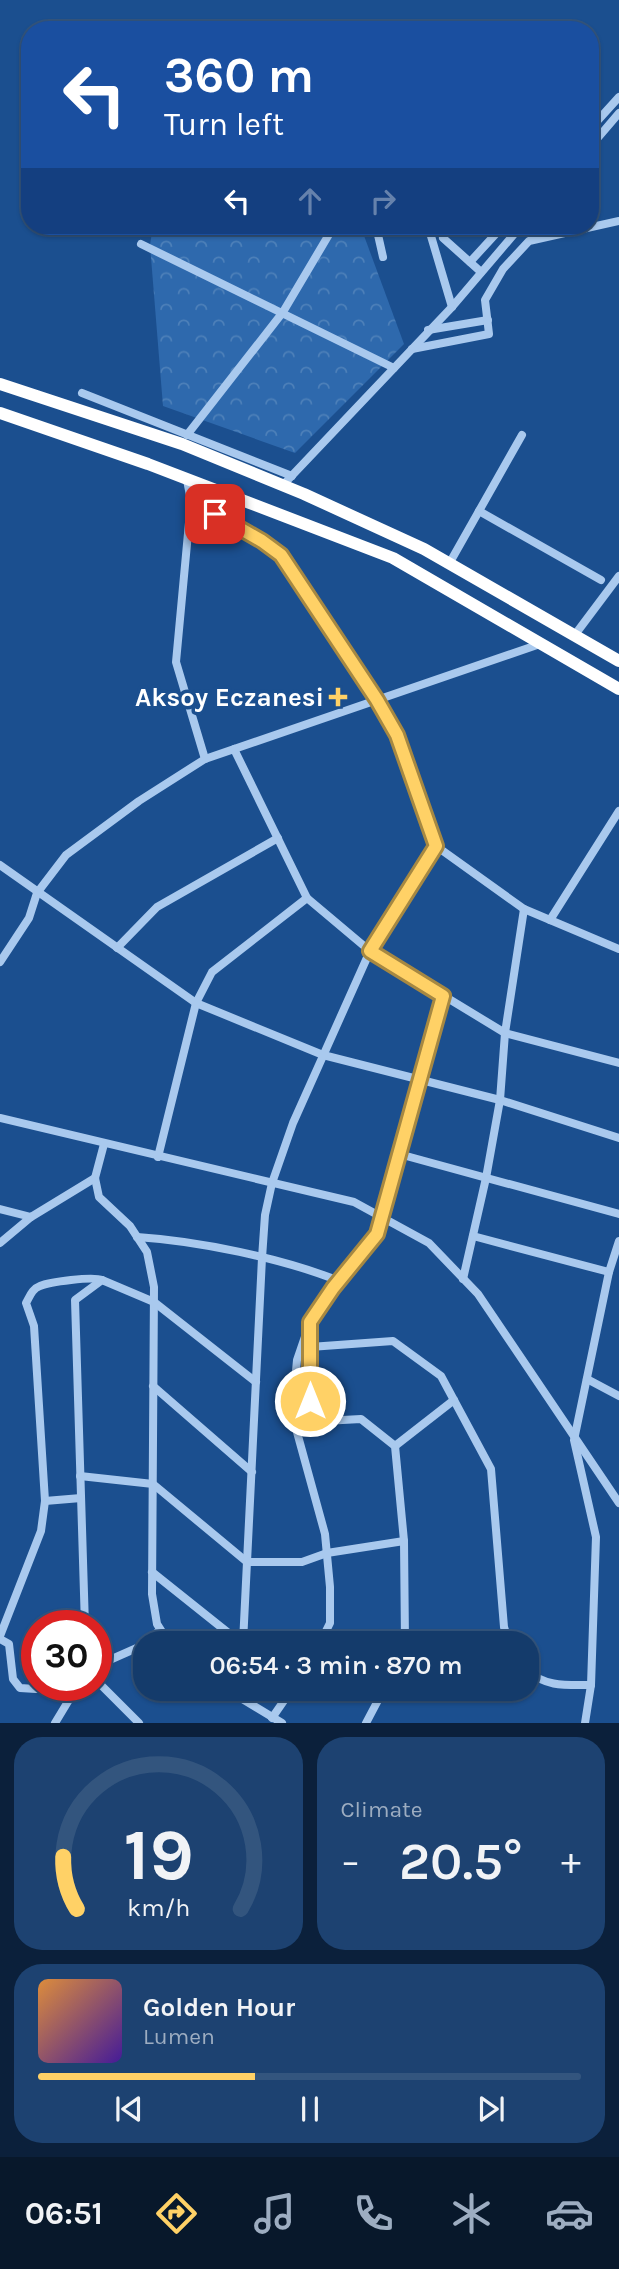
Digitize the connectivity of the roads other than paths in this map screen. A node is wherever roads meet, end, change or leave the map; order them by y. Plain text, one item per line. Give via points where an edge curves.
1 (619, 97) edge
2 (619, 113) edge
3 (599, 119) edge
4 (599, 136) edge
5 (619, 221) edge
6 (599, 225) edge
7 (329, 235) edge
8 (378, 235) edge
9 (431, 235) edge
10 (495, 235) edge
11 (514, 235) edge
12 (556, 235) edge
13 (443, 238) dead end
14 (141, 244) dead end
15 (383, 257) dead end
16 (470, 262) junction
17 (481, 272) junction
18 (452, 307) junction
19 (284, 312) junction
20 (488, 320) junction
21 (428, 330) junction
22 (412, 349) junction
23 (394, 368) junction
24 (0, 384) edge
25 (82, 393) dead end
26 (0, 413) edge
27 (187, 435) junction
28 (522, 435) dead end
29 (187, 480) junction
30 (287, 481) junction
31 (191, 501) junction
32 (479, 511) junction
33 (449, 564) junction
34 (619, 576) edge
35 (601, 580) dead end
36 (574, 636) junction
37 (540, 643) junction
38 (619, 661) edge
39 (619, 689) edge
40 (377, 700) junction
41 (234, 749) junction
42 (205, 759) junction
43 (619, 811) edge
44 (278, 838) junction
45 (436, 846) junction
46 (0, 865) edge
47 (37, 893) junction
48 (307, 898) junction
49 (523, 909) junction
50 (550, 920) junction
51 (117, 948) junction
52 (619, 949) edge
53 (370, 951) junction
54 (0, 962) edge
55 (443, 996) junction
56 (196, 1003) junction
57 (505, 1033) junction
58 (323, 1055) junction
59 (619, 1063) edge
60 (420, 1079) junction
61 (500, 1100) junction
62 (0, 1118) edge
63 (619, 1138) edge
64 (104, 1144) junction
65 (399, 1154) junction
66 (158, 1157) junction
67 (95, 1178) junction
68 (486, 1178) junction
69 (272, 1183) junction
70 (0, 1209) edge
71 (619, 1214) edge
72 (31, 1217) junction
73 (383, 1218) junction
74 (473, 1236) junction
75 (137, 1237) junction
76 (619, 1241) edge
77 (0, 1243) edge
78 (262, 1258) junction
79 (609, 1272) junction
80 (463, 1279) junction
81 (102, 1280) junction
82 (339, 1281) junction
83 (154, 1302) junction
84 (310, 1322) junction
85 (310, 1347) junction
86 (587, 1379) junction
87 (256, 1382) junction
88 (153, 1385) junction
89 (619, 1396) edge
90 (454, 1400) junction
91 (574, 1440) junction
92 (396, 1446) junction
93 (252, 1472) junction
94 (80, 1476) junction
95 (153, 1484) junction
96 (81, 1498) junction
97 (45, 1501) junction
98 (619, 1503) edge
99 (404, 1541) junction
100 (327, 1553) junction
101 (247, 1562) junction
102 (152, 1572) junction
103 (84, 1610) edge
104 (160, 1630) joint
105 (227, 1631) edge
106 (243, 1631) edge
107 (326, 1631) edge
108 (405, 1631) edge
109 (505, 1631) edge
110 (0, 1637) edge
111 (112, 1659) edge
112 (539, 1680) edge
113 (591, 1685) junction
114 (21, 1688) edge
115 (112, 1696) edge
116 (68, 1701) edge
117 (250, 1701) edge
118 (284, 1701) edge
119 (378, 1701) edge
120 (272, 1718) junction
121 (55, 1723) edge
122 (139, 1723) edge
123 (282, 1723) edge
124 (366, 1723) edge
125 (586, 1723) edge

1 - 3 street
2 - 4 street
5 - 6 street
7 - 19 street
8 - 15 street
9 - 18 street
10 - 16 street
11 - 17 street
12 - 20 street via 529,241 503,269 485,300
13 - 16 street
14 - 19 street
16 - 17 street
17 - 18 street
18 - 21 street
19 - 23 street
19 - 27 street
20 - 21 street
20 - 22 street via 489,334
21 - 22 street
22 - 23 street
23 - 30 street
24 - 30 highway
25 - 27 street
26 - 29 highway
27 - 30 street
28 - 32 street
29 - 31 street
29 - 37 highway via 393,558
30 - 33 highway
31 - 40 street via 281,555
31 - 42 street via 177,662
32 - 33 street
32 - 35 street
33 - 36 highway
34 - 36 street
36 - 38 highway
37 - 39 highway
37 - 40 street
40 - 41 street
40 - 45 street via 397,735
41 - 42 street
41 - 44 street
42 - 47 street via 66,856
43 - 50 street
44 - 48 street
44 - 51 street via 157,907
45 - 49 street
45 - 53 street
46 - 47 street
47 - 51 street
47 - 54 street via 29,918
48 - 53 street
48 - 56 street via 212,972
49 - 50 street
49 - 57 street
50 - 52 street
51 - 56 street
53 - 55 street
53 - 58 street
55 - 57 street
55 - 60 street
56 - 58 street
56 - 66 street
57 - 59 street
57 - 61 street
58 - 60 street
58 - 69 street
60 - 61 street
60 - 65 street
61 - 63 street
61 - 68 street
62 - 64 street
64 - 66 street
64 - 67 street
65 - 68 street
65 - 73 street
66 - 69 street
67 - 72 street
67 - 75 street via 99,1197
68 - 71 street
68 - 74 street
69 - 73 street via 354,1202
69 - 78 street
70 - 72 street
72 - 77 street
73 - 80 street via 429,1243
73 - 82 street via 377,1234
74 - 79 street
74 - 80 street
75 - 78 street
75 - 83 street via 147,1252
76 - 79 street
78 - 82 street
78 - 87 street
79 - 86 street
80 - 91 street via 478,1294
81 - 83 street
81 - 94 street via 75,1300
81 - 97 street via 85,1277 41,1285 26,1303 34,1326
82 - 84 street
83 - 87 street
83 - 88 street
84 - 85 street
84 - 100 street via 297,1360 292,1414
85 - 90 street via 393,1341 441,1376
85 - 92 street via 310,1401 324,1421 361,1419
86 - 89 street
86 - 91 street
87 - 93 street
88 - 93 street
88 - 95 street
90 - 92 street
90 - 109 street via 491,1469
91 - 98 street
91 - 113 street via 596,1537
92 - 99 street
93 - 101 street
94 - 95 street
94 - 96 street
95 - 101 street
95 - 102 street
96 - 97 street
96 - 103 street
97 - 110 street via 41,1531
99 - 100 street
99 - 108 street
100 - 101 street via 302,1562
100 - 107 street via 330,1623
101 - 106 street
102 - 104 street
102 - 105 street
104 - 111 street via 139,1647
110 - 114 street via 9,1644 13,1679
112 - 113 street
113 - 125 street
115 - 122 street
116 - 121 street
117 - 120 street
118 - 120 street
119 - 124 street
120 - 123 street

